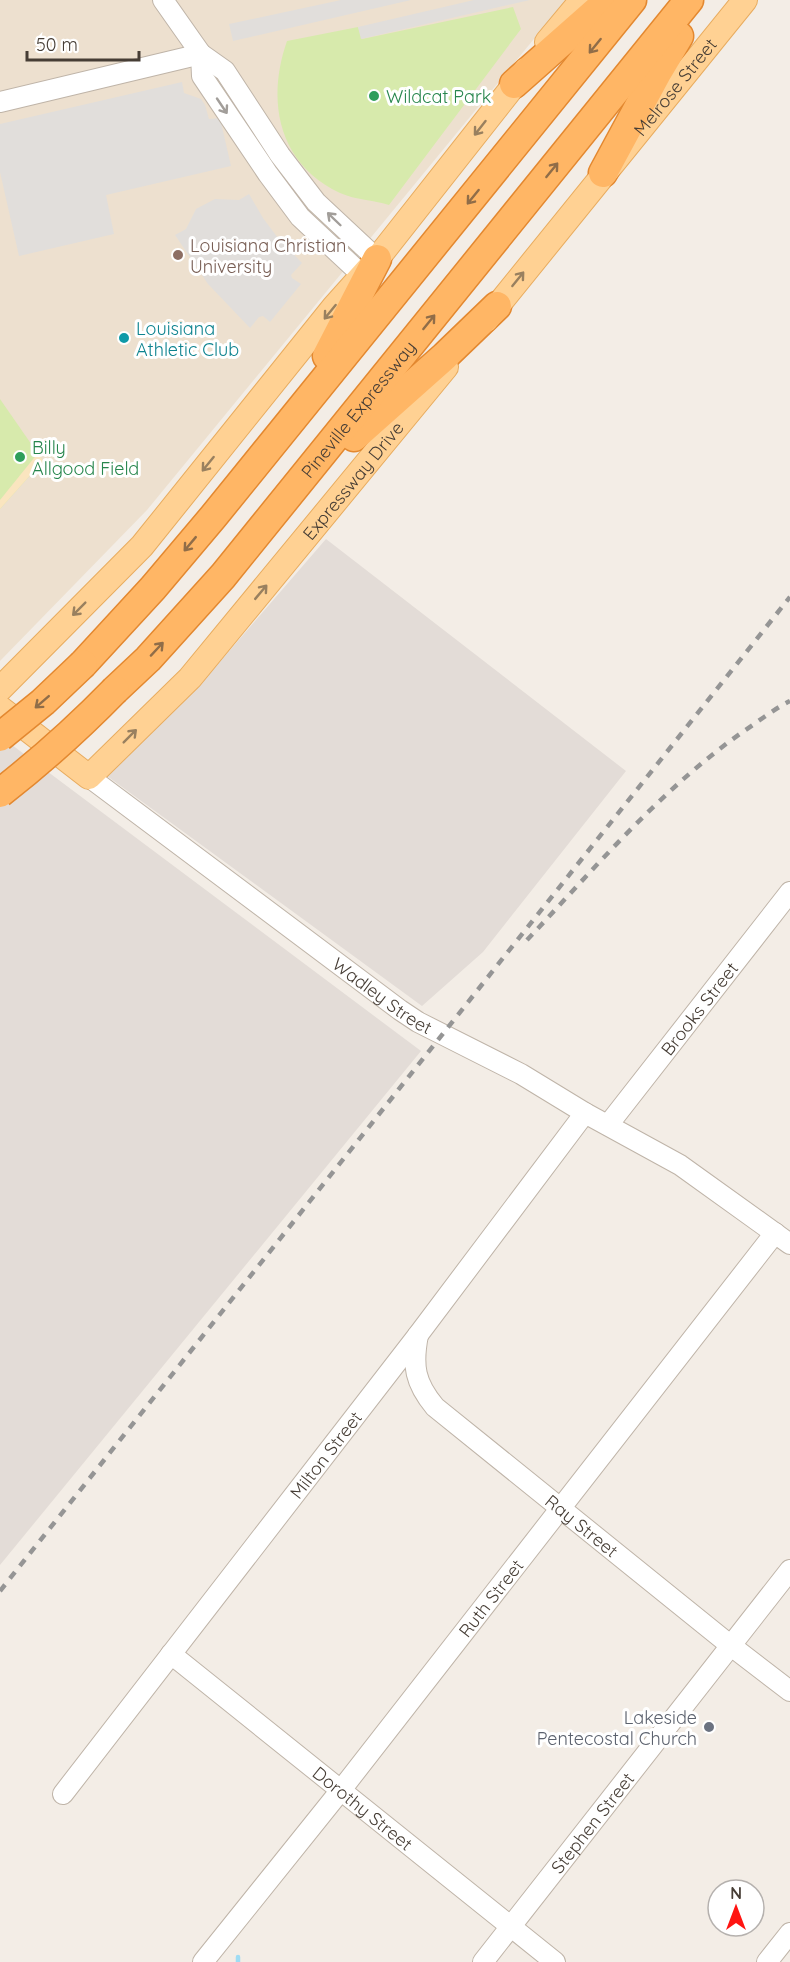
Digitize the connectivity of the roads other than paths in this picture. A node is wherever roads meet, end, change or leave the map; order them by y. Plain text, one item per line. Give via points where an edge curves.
1 (163, 0) edge
2 (582, 0) edge
3 (609, 0) edge
4 (632, 0) edge
5 (689, 0) edge
6 (701, 0) edge
7 (745, 0) edge
8 (201, 54) junction
9 (514, 84) junction
10 (0, 102) edge
11 (280, 155) junction
12 (263, 166) junction
13 (603, 172) junction
14 (370, 267) junction
15 (497, 306) junction
16 (263, 454) junction
17 (300, 483) junction
18 (0, 690) edge
19 (0, 708) edge
20 (0, 737) edge
21 (89, 777) junction
22 (0, 793) edge
23 (790, 892) edge
24 (585, 1113) junction
25 (608, 1125) junction
26 (782, 1239) edge
27 (418, 1335) junction
28 (561, 1508) junction
29 (790, 1570) edge
30 (730, 1645) junction
31 (171, 1654) junction
32 (790, 1691) edge
33 (341, 1790) junction
34 (63, 1794) dead end
35 (510, 1927) junction
36 (790, 1933) edge
37 (203, 1962) edge
38 (483, 1962) edge
39 (555, 1962) edge
40 (767, 1962) edge

1 - 8 street
2 - 9 main road
3 - 9 highway
4 -> 16 highway
17 -> 5 highway, Pineville Expressway
6 - 13 highway
7 - 13 main road, Melrose Street
8 - 10 street
8 - 11 street via 225,71
8 -> 12 street via 202,76
9 -> 14 main road
11 - 12 street
14 -> 11 street
12 - 14 street via 300,217
15 -> 13 main road, Expressway Drive
14 - 16 highway via 329,354
14 -> 18 main road via 142,546
15 - 17 highway
21 -> 15 main road, Expressway Drive via 190,678
16 -> 20 highway, bridge via 153,588 83,664
22 -> 17 highway, Pineville Expressway, bridge via 40,763 148,659
19 - 21 main road, Wadley Street
21 - 24 street, Wadley Street via 400,1010
23 - 25 street, Brooks Street
24 - 25 street, Wadley Street
24 - 27 street, Milton Street
25 - 26 street, Wadley Street via 680,1165
26 - 28 street, Ruth Street
27 - 28 street, Ray Street via 415,1370 435,1407
27 - 31 street, Milton Street
28 - 30 street, Ray Street
28 - 33 street, Ruth Street
29 - 30 street, Stephen Street
30 - 32 street, Ray Street
30 - 35 street, Stephen Street
31 - 33 street, Dorothy Street
31 - 34 street, Milton Street
33 - 35 street, Dorothy Street
33 - 37 street, Ruth Street
35 - 38 street, Stephen Street
35 - 39 street, Dorothy Street
36 - 40 street

